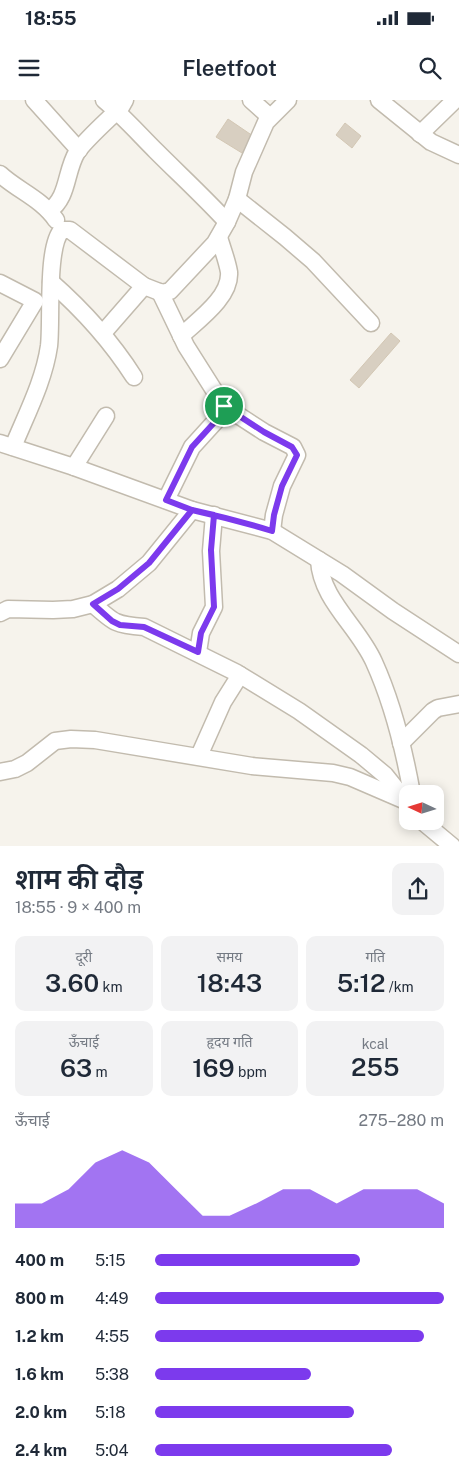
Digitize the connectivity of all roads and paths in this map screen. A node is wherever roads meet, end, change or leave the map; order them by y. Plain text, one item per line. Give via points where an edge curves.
1 (34, 100) edge
2 (104, 100) edge
3 (251, 100) edge
4 (288, 100) edge
5 (379, 100) edge
6 (455, 100) edge
7 (121, 106) edge
8 (270, 117) junction
9 (420, 134) junction
10 (79, 150) junction
11 (459, 155) edge
12 (0, 174) edge
13 (237, 199) junction
14 (49, 211) junction
15 (227, 222) junction
16 (62, 230) junction
17 (219, 237) junction
18 (51, 282) junction
19 (0, 283) edge
20 (144, 286) junction
21 (160, 292) junction
22 (370, 323) dead end
23 (102, 333) junction
24 (181, 336) junction
25 (0, 359) edge
26 (134, 377) dead end
27 (224, 406) junction
28 (106, 416) dead end
29 (6, 445) edge
30 (74, 467) junction
31 (166, 500) junction
32 (192, 510) junction
33 (214, 515) junction
34 (272, 531) junction
35 (318, 560) junction
36 (93, 604) junction
37 (0, 613) edge
38 (198, 652) junction
39 (459, 654) edge
40 (240, 675) junction
41 (459, 704) edge
42 (401, 743) junction
43 (199, 756) junction
44 (0, 772) edge
45 (406, 785) edge
46 (399, 790) edge
47 (399, 796) edge
48 (433, 830) edge
49 (452, 846) edge

1 - 10 street
2 - 7 street
3 - 8 street
4 - 8 street
5 - 9 street
6 - 9 street
7 - 10 street
7 - 15 street via 157,152
8 - 13 street via 250,156
9 - 11 street
10 - 14 street via 61,200
12 - 14 street
13 - 15 street
13 - 22 street via 313,262
14 - 16 street
15 - 17 street
16 - 18 street via 53,249
16 - 20 street via 70,230
17 - 21 street via 170,291
17 - 24 street via 228,270 226,288
18 - 23 street
18 - 29 street via 50,330 45,364 39,383
19 - 25 street via 35,301
20 - 21 street
20 - 23 street
21 - 24 street
23 - 26 street
24 - 27 street
27 - 31 street via 222,414 192,447
27 - 34 street via 296,451 282,486
28 - 30 street
29 - 30 street
30 - 31 street
31 - 32 street
32 - 33 street
32 - 36 street via 149,563 118,589
33 - 34 street
33 - 38 street via 211,550 214,607 201,633
34 - 35 street
35 - 39 street
35 - 42 street via 326,589 374,661
36 - 37 street via 73,609 8,609
36 - 38 street via 120,625 144,627
38 - 40 street
40 - 43 street via 223,702
40 - 46 street via 300,711 361,755
41 - 42 street via 433,711
42 - 45 street
43 - 44 street via 94,740 66,739 50,744 15,770
43 - 47 street via 252,766 333,773
48 - 49 street

